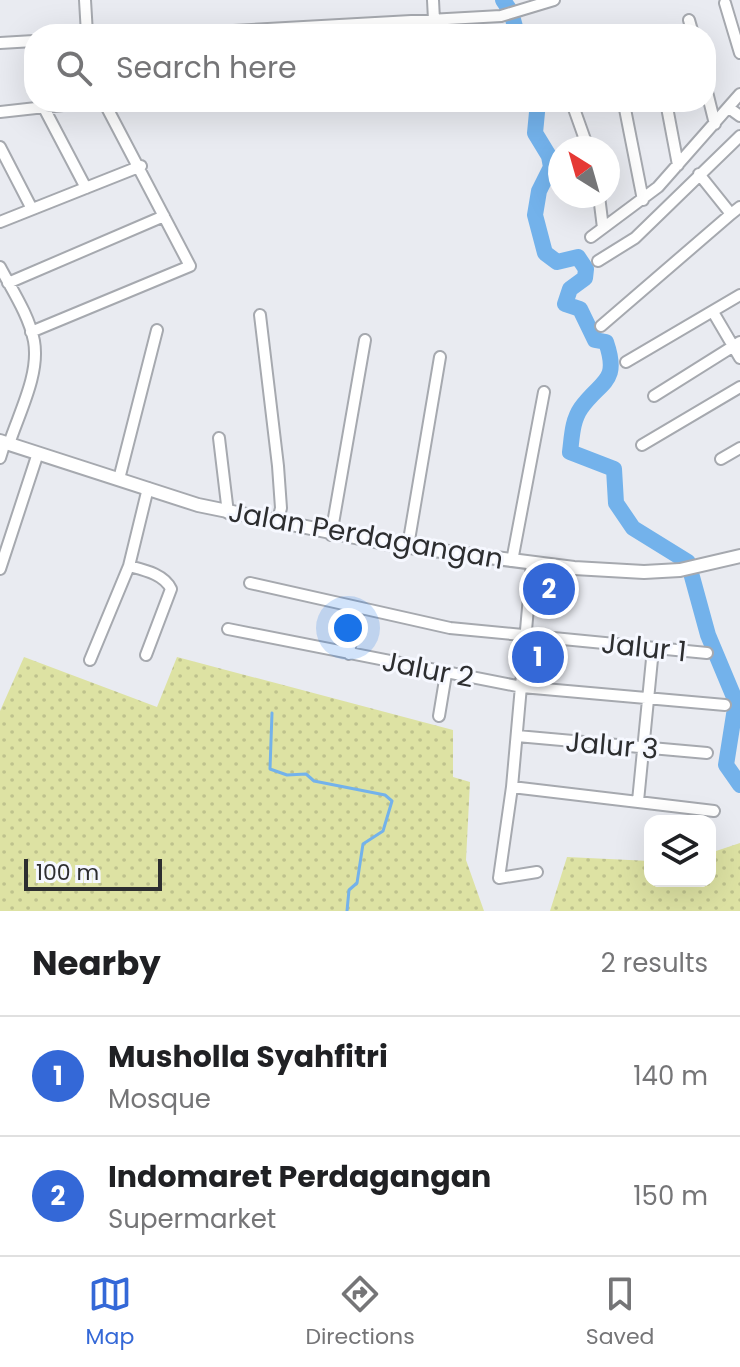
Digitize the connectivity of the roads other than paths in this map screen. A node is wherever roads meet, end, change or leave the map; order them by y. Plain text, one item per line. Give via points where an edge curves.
1 (85, 0) edge
2 (433, 0) edge
3 (554, 0) edge
4 (725, 3) dead end
5 (434, 20) junction
6 (689, 20) dead end
7 (86, 24) edge
8 (361, 24) edge
9 (690, 24) edge
10 (24, 42) edge
11 (0, 43) edge
12 (740, 53) edge
13 (740, 94) edge
14 (729, 108) junction
15 (24, 110) edge
16 (0, 112) edge
17 (46, 112) edge
18 (110, 112) edge
19 (575, 112) edge
20 (626, 112) edge
21 (668, 112) edge
22 (712, 112) edge
23 (740, 116) edge
24 (715, 124) junction
25 (584, 136) edge
26 (740, 136) edge
27 (0, 147) edge
28 (678, 165) junction
29 (141, 166) junction
30 (699, 174) junction
31 (86, 188) junction
32 (643, 200) junction
33 (600, 208) edge
34 (32, 209) junction
35 (736, 210) edge
36 (164, 216) junction
37 (0, 222) edge
38 (603, 228) junction
39 (591, 237) dead end
40 (598, 261) dead end
41 (0, 267) edge
42 (8, 283) junction
43 (740, 295) edge
44 (713, 312) junction
45 (260, 315) dead end
46 (601, 326) dead end
47 (157, 330) dead end
48 (31, 332) junction
49 (365, 340) dead end
50 (736, 344) edge
51 (440, 357) dead end
52 (740, 358) edge
53 (626, 362) dead end
54 (740, 387) edge
55 (544, 392) dead end
56 (654, 396) dead end
57 (219, 438) dead end
58 (5, 442) edge
59 (642, 445) dead end
60 (740, 448) edge
61 (38, 453) junction
62 (0, 458) edge
63 (721, 459) dead end
64 (119, 479) junction
65 (148, 488) junction
66 (228, 513) junction
67 (277, 524) junction
68 (331, 535) junction
69 (408, 546) junction
70 (740, 556) edge
71 (512, 561) junction
72 (532, 563) junction
73 (129, 566) junction
74 (0, 569) edge
75 (250, 583) dead end
76 (356, 607) junction
77 (228, 629) dead end
78 (525, 635) junction
79 (653, 649) junction
80 (707, 653) dead end
81 (349, 654) junction
82 (146, 655) dead end
83 (90, 660) dead end
84 (446, 674) junction
85 (522, 687) junction
86 (648, 700) junction
87 (725, 705) dead end
88 (439, 716) dead end
89 (517, 736) junction
90 (643, 749) junction
91 (707, 753) dead end
92 (512, 787) junction
93 (638, 801) junction
94 (714, 811) dead end
95 (537, 872) dead end

1 - 7 street
2 - 5 street
3 - 5 street via 506,16
4 - 12 street
5 - 8 street
6 - 9 street
10 - 11 street
13 - 14 street
14 - 23 street
14 - 24 street
15 - 16 street
17 - 31 street
18 - 29 street
19 - 25 street
20 - 32 street
21 - 28 street
22 - 24 street
24 - 28 street
26 - 30 street
27 - 34 street
28 - 32 street
29 - 31 street
29 - 36 street
30 - 35 street
30 - 40 street via 635,238
31 - 34 street
32 - 38 street
33 - 38 street
34 - 37 street
35 - 46 street
36 - 42 street
36 - 48 street via 189,267
38 - 39 street
41 - 42 street
42 - 48 street
43 - 44 street
44 - 50 street
44 - 53 street
45 - 67 street via 278,466
47 - 64 street
48 - 58 street via 35,367
49 - 68 street
50 - 52 street
50 - 56 street
51 - 69 street
54 - 59 street
55 - 71 street
57 - 66 street
58 - 61 street, Jalan Perdagangan
58 - 62 street
60 - 63 street
61 - 64 street, Jalan Perdagangan
61 - 74 street
64 - 65 street, Jalan Perdagangan
65 - 66 street, Jalan Perdagangan
65 - 73 street
66 - 67 street, Jalan Perdagangan
67 - 68 street, Jalan Perdagangan
68 - 69 street, Jalan Perdagangan
69 - 71 street, Jalan Perdagangan
70 - 72 street, Jalan Perdagangan via 644,572
71 - 72 street, Jalan Perdagangan
72 - 78 street
73 - 82 street via 152,573 171,589
73 - 83 street
75 - 76 street, Jalur 1
76 - 78 street, Jalur 1 via 450,628
76 - 81 street
77 - 81 street, Jalur 2
78 - 79 street, Jalur 1
78 - 85 street
79 - 80 street, Jalur 1
79 - 86 street
81 - 84 street, Jalur 2
84 - 85 street, Jalur 2
84 - 88 street
85 - 86 street, Jalur 2
85 - 89 street
86 - 87 street, Jalur 2
86 - 90 street
89 - 90 street, Jalur 3
89 - 92 street
90 - 91 street, Jalur 3
90 - 93 street
92 - 93 street
92 - 95 street via 499,878
93 - 94 street

